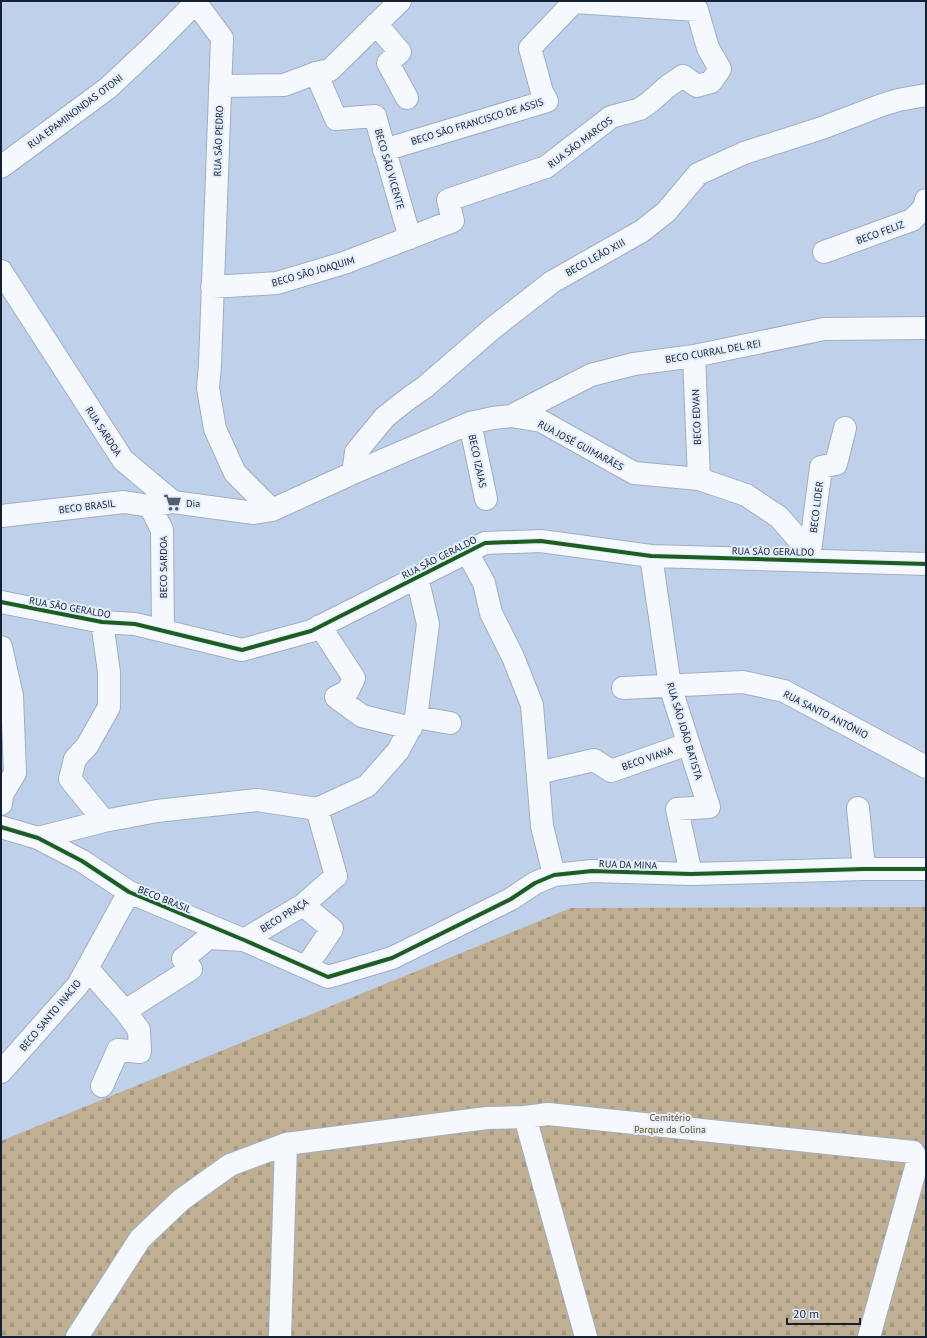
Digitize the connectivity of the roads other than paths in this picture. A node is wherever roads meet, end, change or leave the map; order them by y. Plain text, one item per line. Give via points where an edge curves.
1 (400, 1) edge
2 (196, 2) edge
3 (658, 4) edge
4 (376, 24) junction
5 (316, 73) junction
6 (220, 86) junction
7 (696, 86) joint
8 (926, 95) edge
9 (407, 98) dead end
10 (384, 150) junction
11 (1, 167) edge
12 (926, 200) edge
13 (410, 238) junction
14 (824, 252) dead end
15 (1, 271) edge
16 (212, 287) junction
17 (926, 328) edge
18 (694, 356) junction
19 (511, 416) junction
20 (470, 423) junction
21 (845, 428) dead end
22 (353, 473) junction
23 (699, 479) junction
24 (486, 499) dead end
25 (173, 502) junction
26 (150, 506) junction
27 (272, 510) junction
28 (1, 516) edge
29 (467, 552) junction
30 (651, 556) junction
31 (814, 556) junction
32 (926, 564) edge
33 (417, 577) junction
34 (1, 602) edge
35 (102, 622) junction
36 (320, 626) junction
37 (163, 630) junction
38 (1, 647) edge
39 (670, 686) junction
40 (623, 688) dead end
41 (414, 723) junction
42 (450, 723) dead end
43 (688, 744) junction
44 (926, 767) edge
45 (538, 773) junction
46 (1, 798) edge
47 (858, 808) dead end
48 (317, 809) junction
49 (104, 821) junction
50 (1, 827) edge
51 (38, 838) junction
52 (864, 869) junction
53 (926, 869) edge
54 (691, 874) junction
55 (554, 875) junction
56 (129, 892) junction
57 (303, 904) junction
58 (244, 940) junction
59 (306, 967) junction
60 (87, 968) junction
61 (328, 977) joint
62 (125, 1011) junction
63 (1, 1072) edge
64 (102, 1086) dead end
65 (525, 1117) junction
66 (286, 1144) junction
67 (77, 1337) edge
68 (280, 1337) edge
69 (586, 1337) edge
70 (868, 1337) edge

1 - 4 street
2 - 6 street, RUA SÃO PEDRO via 222,38
2 - 11 street, RUA EPAMINONDAS OTONI via 108,88
3 - 7 street, BECO SÃO FRANCISCO DE ASSIS via 697,10 708,48 720,68 711,82
3 - 10 street, BECO SÃO FRANCISCO DE ASSIS via 574,2 530,48 542,92 547,101
4 - 5 street via 330,70
4 - 9 street via 400,52 388,63
5 - 6 street via 284,85
5 - 10 street, BECO SÃO VICENTE via 336,119 375,116
6 - 16 street, RUA SÃO PEDRO
7 - 13 street, RUA SÃO MARCOS via 683,76 640,109 611,117 546,167 448,200 453,221
8 - 22 street, BECO LEÃO XIII via 882,105 744,154 698,174 666,212 642,231 552,282 386,416 356,452
10 - 13 street, BECO SÃO VICENTE
12 - 14 street, BECO FELIZ via 924,208 912,220
13 - 16 street, BECO SÃO JOAQUIM via 344,263 277,283
15 - 25 street, RUA SARDOA via 123,460
16 - 27 street, RUA SÃO PEDRO via 208,388 215,429 235,473
17 - 18 street, BECO CURRAL DEL REI via 824,329
18 - 19 street, BECO CURRAL DEL REI via 634,364 591,375
18 - 23 street, BECO EDVAN
19 - 20 street, RUA JOSÉ GUIMARÃES
19 - 23 street, RUA JOSÉ GUIMARÃES via 541,421 634,473
20 - 22 street, RUA JOSÉ GUIMARÃES
20 - 24 street, BECO IZAIAS
21 - 31 street, BECO LIDER via 836,464 821,467
22 - 27 street, RUA JOSÉ GUIMARÃES
23 - 31 street, RUA JOSÉ GUIMARÃES via 746,495 779,517
25 - 26 street, BECO BRASIL
25 - 27 street via 254,513
26 - 28 street, BECO BRASIL via 124,502
26 - 37 street, BECO SARDOA via 162,530
29 - 30 street, RUA SÃO GERALDO via 485,543 541,541
29 - 33 street, RUA SÃO GERALDO
29 - 45 street via 484,583 491,614 514,656 532,705
30 - 31 street, RUA SÃO GERALDO
30 - 39 street, RUA SÃO JOÃO BATISTA
31 - 32 street, RUA SÃO GERALDO
33 - 36 street, RUA SÃO GERALDO
33 - 41 street via 428,624
34 - 35 street, RUA SÃO GERALDO
35 - 37 street, RUA SÃO GERALDO via 135,624
35 - 49 street via 109,672 109,707 87,746 75,759 70,779
36 - 37 street, RUA SÃO GERALDO via 311,631 242,650
36 - 41 street via 354,678 348,691 336,697 362,716
38 - 46 street via 12,696 15,773
39 - 40 street, RUA SANTO ANTÔNIO
39 - 43 street, RUA SÃO JOÃO BATISTA
39 - 44 street, RUA SANTO ANTÔNIO via 743,682 784,690
41 - 42 street
41 - 48 street via 398,751 367,786
43 - 45 street, BECO VIANA via 611,771 594,760
43 - 54 street, RUA SÃO JOÃO BATISTA via 709,807 677,809
45 - 55 street via 542,826
47 - 52 street
48 - 49 street via 257,800 157,811
48 - 57 street, BECO PRAÇA via 336,876
49 - 51 street
50 - 51 street, BECO BRASIL
51 - 56 street, BECO BRASIL via 82,861
52 - 53 street, RUA DA MINA
52 - 54 street, RUA DA MINA
54 - 55 street, RUA DA MINA via 592,871
55 - 61 street, RUA DA MINA via 392,958
56 - 58 street, BECO BRASIL
56 - 60 street, BECO SANTO INACIO
57 - 58 street, BECO PRAÇA
57 - 59 street via 332,929
58 - 59 street, BECO BRASIL
58 - 62 street via 208,938 182,959 191,969
59 - 61 street, BECO BRASIL
60 - 62 street
60 - 63 street, BECO SANTO INACIO via 78,985
62 - 64 street via 139,1030 140,1052 118,1050
65 - 66 street via 487,1118
65 - 69 street
65 - 70 street via 548,1114 913,1152 918,1160
66 - 67 street via 230,1165 180,1200 140,1239
66 - 68 street

